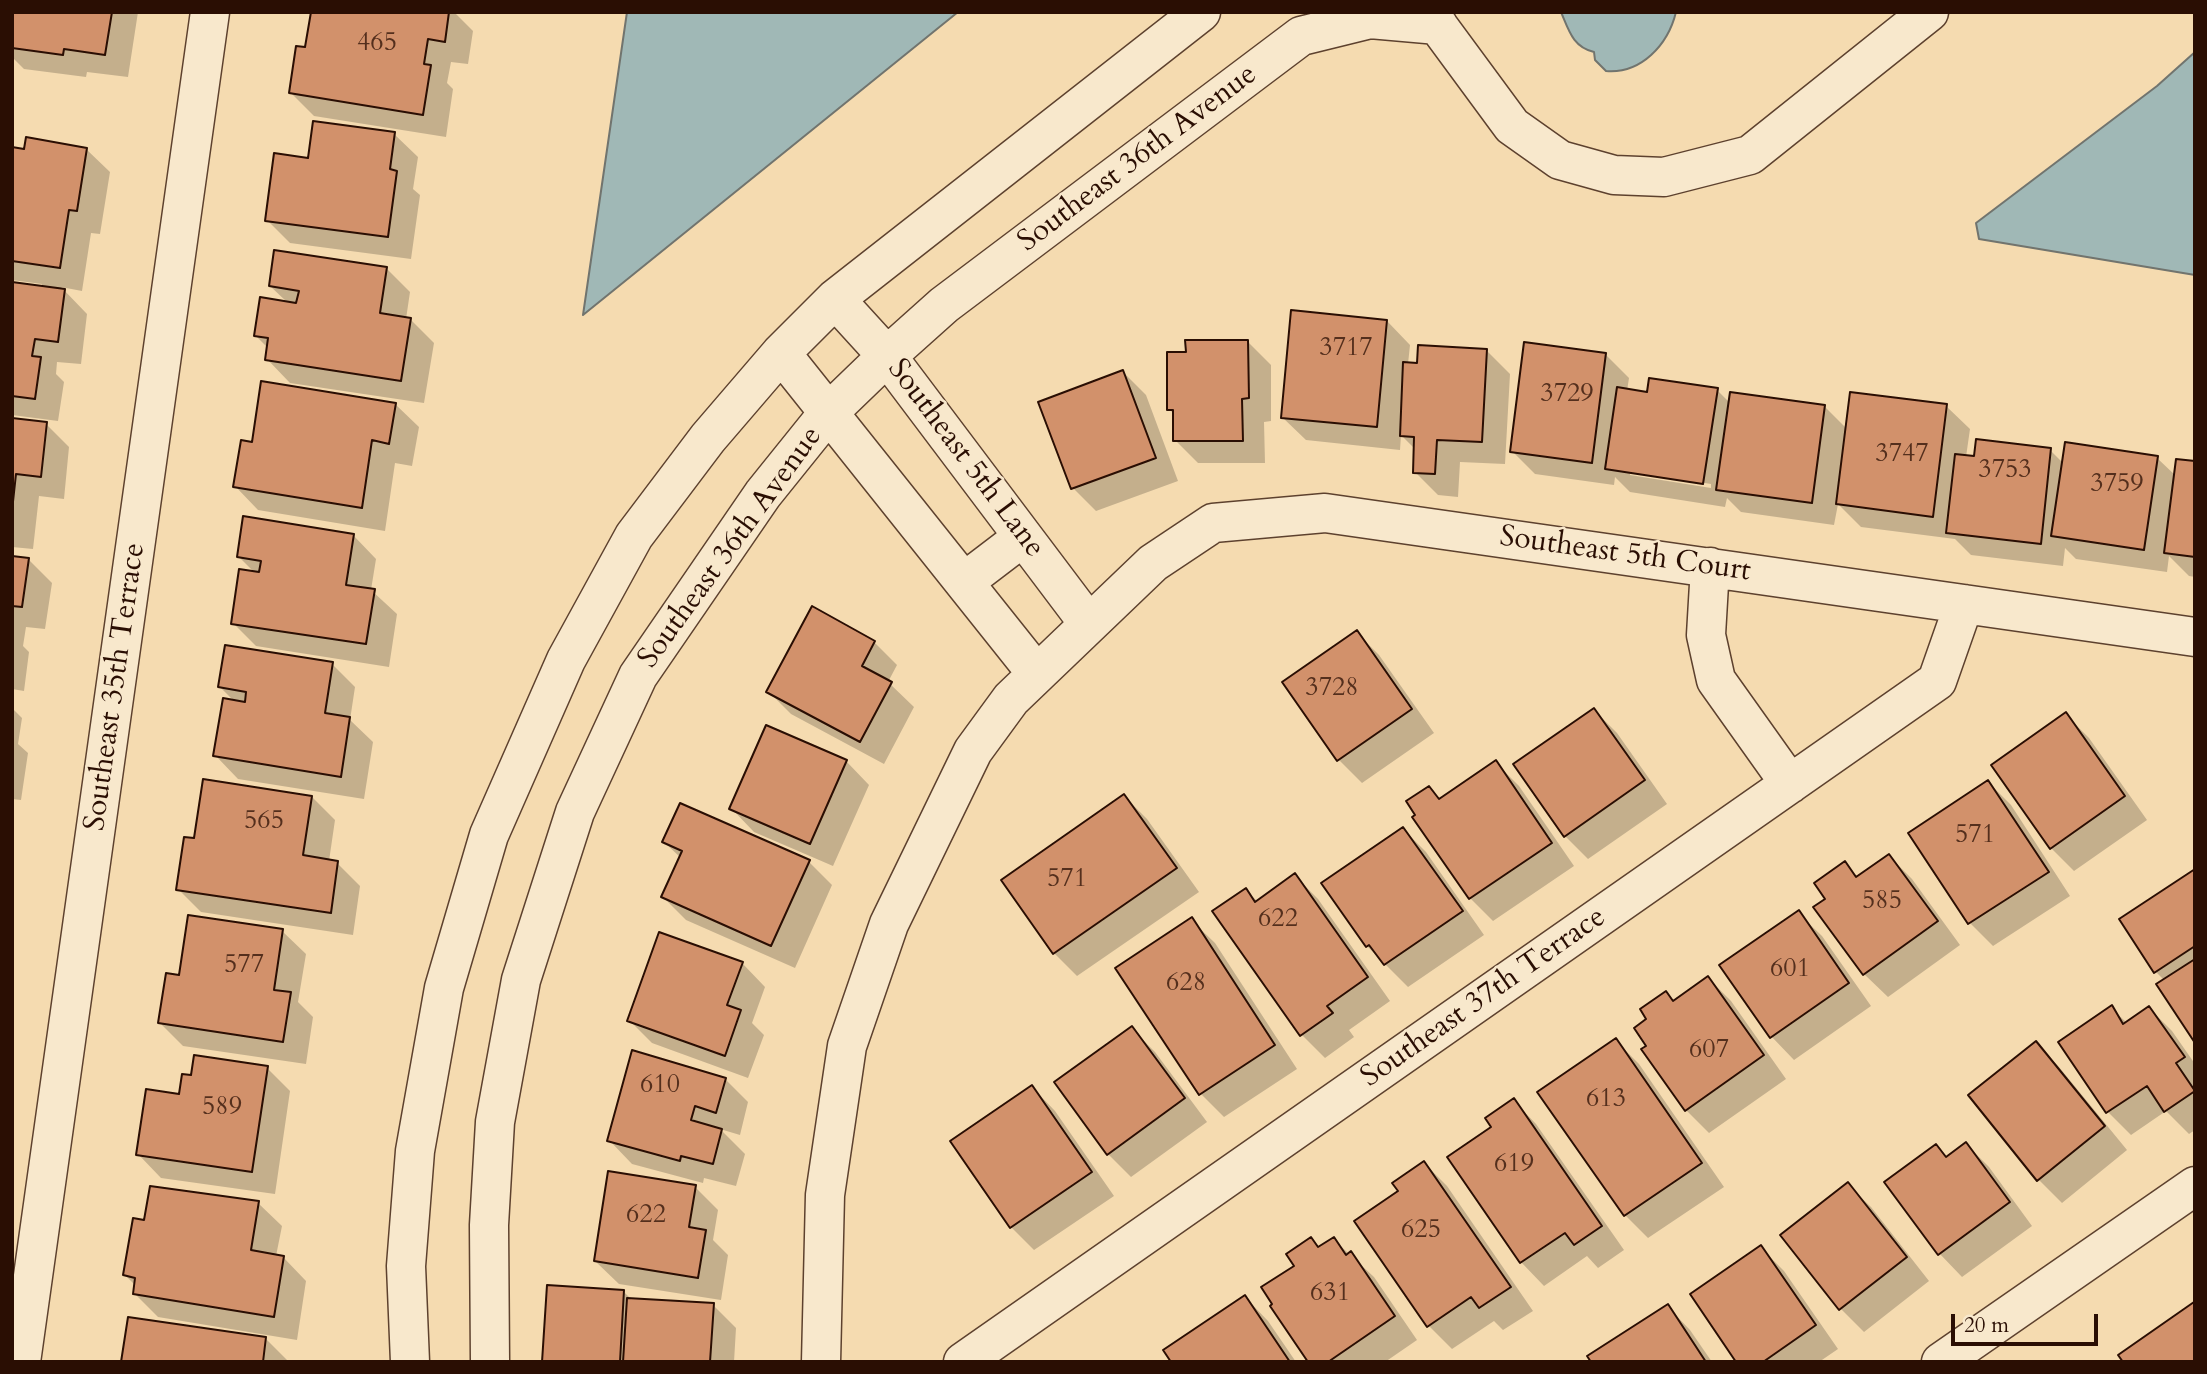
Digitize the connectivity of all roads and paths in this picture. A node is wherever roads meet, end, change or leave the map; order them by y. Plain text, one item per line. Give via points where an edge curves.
1 (210, 12) edge
2 (1201, 12) edge
3 (1929, 12) edge
4 (1433, 19) edge
5 (835, 299) junction
6 (781, 353) junction
7 (887, 356) junction
8 (829, 412) junction
9 (1023, 537) junction
10 (1710, 567) junction
11 (964, 582) junction
12 (1964, 604) junction
13 (1089, 624) junction
14 (2195, 637) edge
15 (1037, 674) junction
16 (1790, 783) junction
17 (2195, 1185) edge
18 (21, 1362) edge
19 (410, 1362) edge
20 (490, 1362) edge
21 (821, 1362) edge
22 (963, 1362) edge
23 (1941, 1362) edge

1 - 18 street, Southeast 35th Terrace
2 - 5 street
3 - 4 street via 1750,155 1664,177 1614,175 1560,160 1512,126
4 - 7 street, Southeast 36th Avenue via 1370,19 1301,36 944,305
5 - 6 street
5 - 7 street, Southeast 5th Lane
6 - 8 street
6 - 19 street via 708,438 634,536 566,660 489,835 444,988 415,1151 406,1266
7 - 8 street, Southeast 36th Avenue
7 - 9 street, Southeast 5th Lane
8 - 11 street
8 - 20 street, Southeast 36th Avenue via 763,494 638,676 575,812 521,980 495,1122 489,1225
9 - 11 street
9 - 13 street, Southeast 5th Lane
10 - 12 street, Southeast 5th Court
10 - 13 street, Southeast 5th Court via 1325,513 1213,523 1153,563
10 - 16 street via 1706,635 1716,680
11 - 15 street
12 - 14 street, Southeast 5th Court
12 - 16 street, Southeast 37th Terrace via 1937,681
13 - 15 street, Southeast 5th Court
15 - 21 street, Southeast 5th Court via 1011,699 974,751 889,924 847,1046 825,1195
16 - 22 street, Southeast 37th Terrace
17 - 23 street

